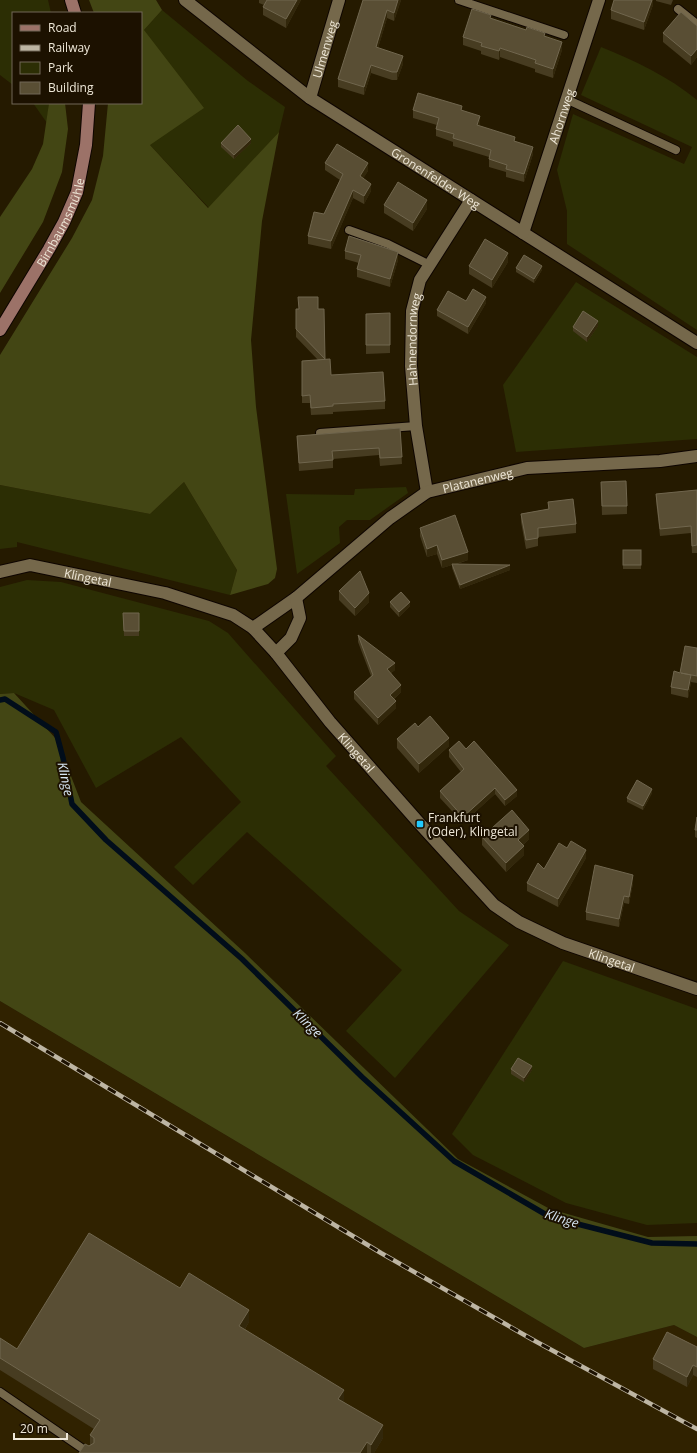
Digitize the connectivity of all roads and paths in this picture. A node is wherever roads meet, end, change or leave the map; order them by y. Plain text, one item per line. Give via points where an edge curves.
1 (71, 0) edge
2 (185, 0) edge
3 (339, 0) edge
4 (460, 0) edge
5 (599, 0) edge
6 (678, 9) dead end
7 (75, 12) edge
8 (697, 24) edge
9 (564, 35) dead end
10 (310, 98) junction
11 (566, 99) junction
12 (88, 104) edge
13 (676, 150) dead end
14 (472, 200) junction
15 (349, 230) dead end
16 (523, 233) junction
17 (430, 265) junction
18 (0, 330) edge
19 (697, 343) edge
20 (416, 426) junction
21 (320, 433) edge
22 (697, 456) edge
23 (427, 492) junction
24 (0, 572) edge
25 (296, 598) junction
26 (253, 628) junction
27 (276, 653) junction
28 (697, 988) edge
29 (0, 1392) edge
30 (88, 1453) edge

1 - 7 main road
2 - 10 street, Gronenfelder Weg
3 - 10 street, Ulmenweg
4 - 9 lane
5 - 11 street, Ahornweg
6 - 8 lane
10 - 14 street, Gronenfelder Weg
11 - 13 lane
11 - 16 street, Ahornweg
12 - 18 main road, Birnbaumsmühle via 86,145 77,192 49,249
14 - 16 street, Gronenfelder Weg
14 - 17 street, Hahnendornweg
15 - 17 lane via 388,244
16 - 19 street, Gronenfelder Weg
17 - 20 street, Hahnendornweg via 420,280 410,328
20 - 21 lane
20 - 23 street, Hahnendornweg
22 - 23 street, Platanenweg via 527,468
23 - 25 street, Platanenweg via 390,518
24 - 26 street, Klingetal via 30,565 165,593 234,615
25 - 26 street, Platanenweg
25 - 27 street via 300,618 291,638
26 - 27 street, Klingetal
27 - 28 street, Klingetal via 330,722 494,905 519,922 562,943
29 - 30 lane

